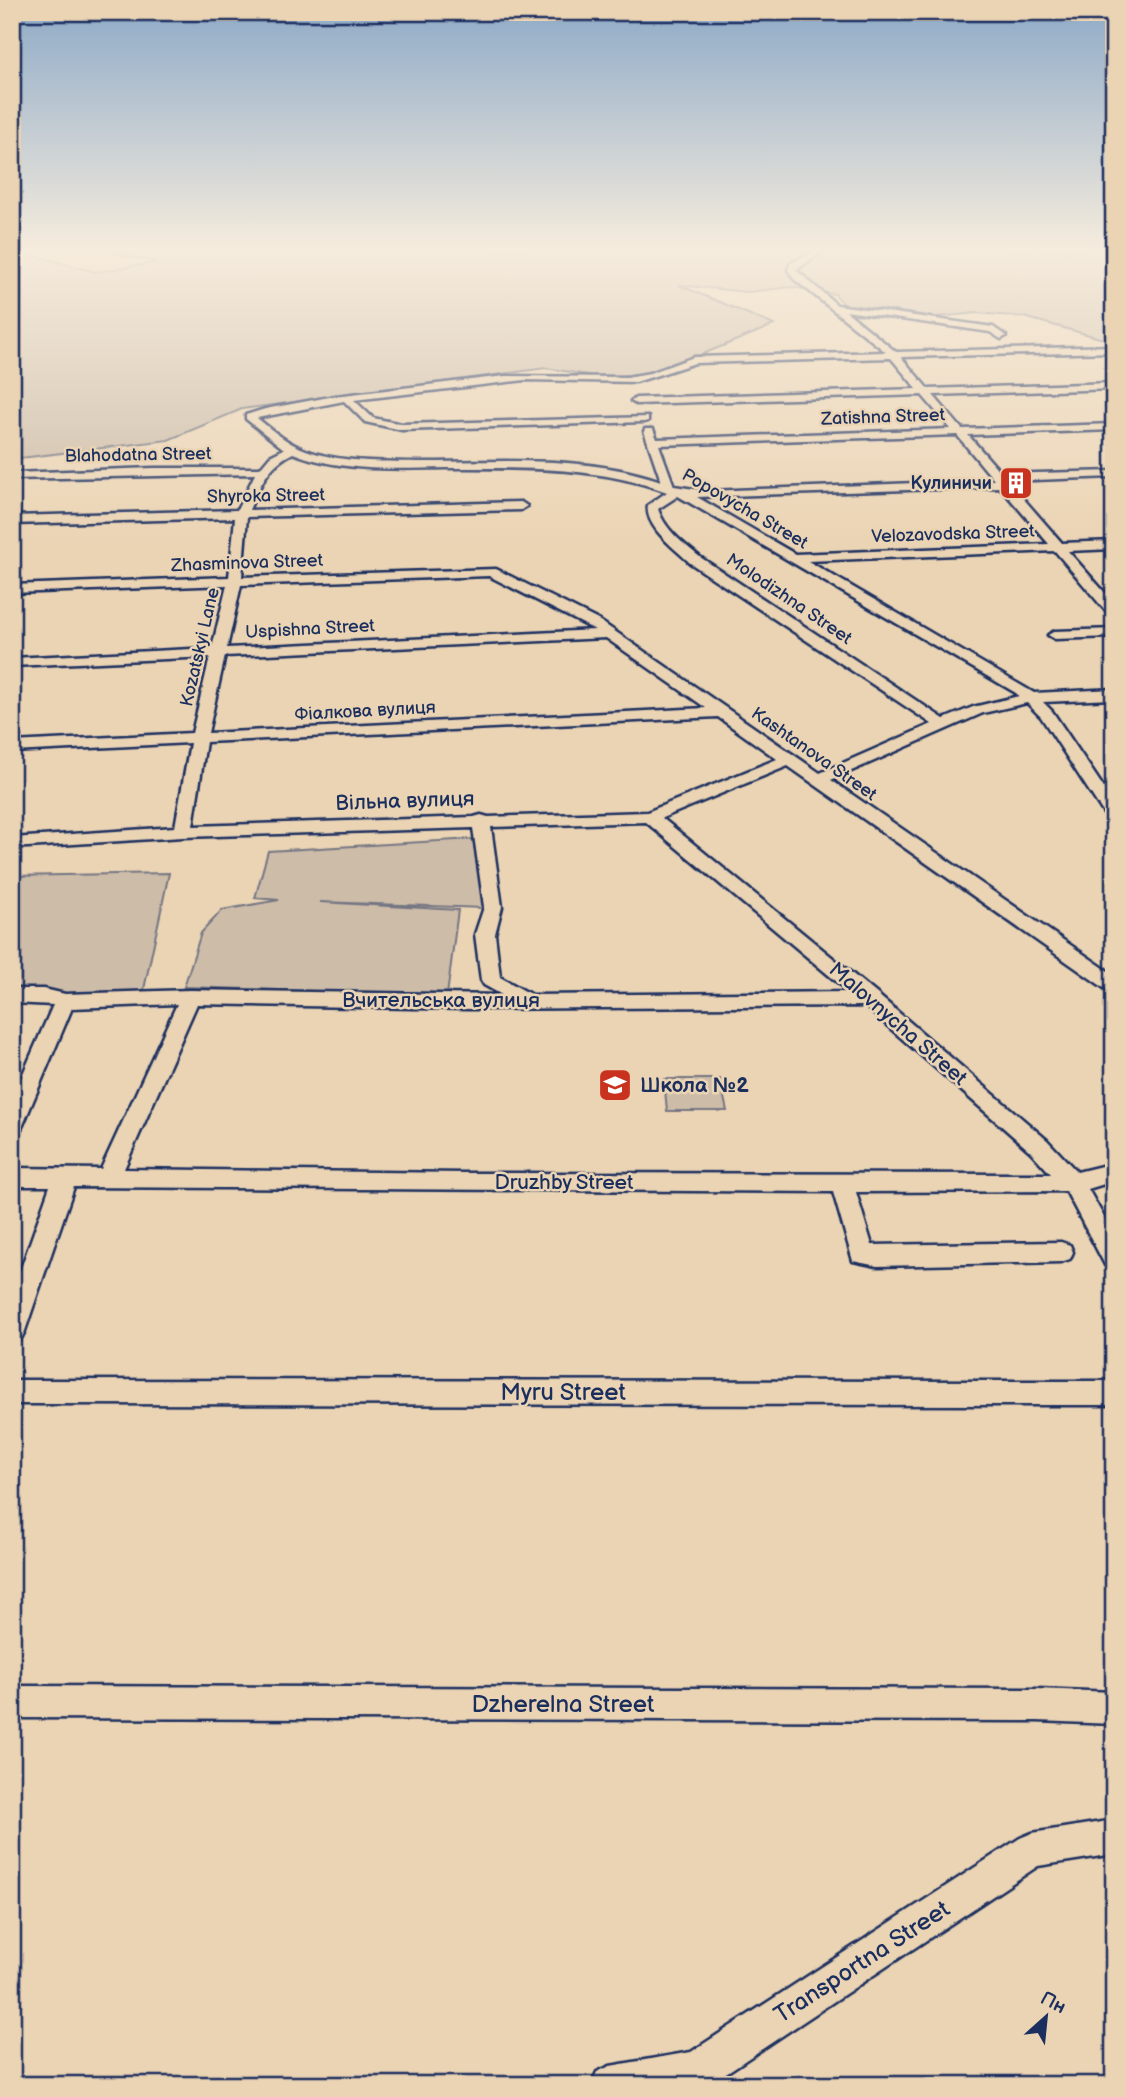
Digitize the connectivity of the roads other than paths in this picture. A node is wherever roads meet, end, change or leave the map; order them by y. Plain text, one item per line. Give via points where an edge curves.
1 (884, 348) edge
2 (941, 348) edge
3 (1109, 349) edge
4 (947, 352) junction
5 (892, 354) junction
6 (629, 380) junction
7 (1114, 386) edge
8 (925, 391) junction
9 (348, 399) junction
10 (636, 401) junction
11 (644, 419) junction
12 (1114, 427) edge
13 (959, 432) junction
14 (654, 442) junction
15 (293, 449) junction
16 (264, 471) junction
17 (1114, 474) edge
18 (12, 476) edge
19 (1001, 481) junction
20 (673, 489) junction
21 (729, 494) junction
22 (521, 506) dead end
23 (241, 514) junction
24 (12, 520) edge
25 (739, 527) junction
26 (1114, 545) edge
27 (1058, 547) junction
28 (793, 558) junction
29 (483, 571) joint
30 (235, 581) junction
31 (12, 589) edge
32 (1114, 612) edge
33 (1114, 633) edge
34 (609, 634) junction
35 (1055, 635) dead end
36 (219, 652) junction
37 (12, 662) edge
38 (1114, 694) edge
39 (1030, 698) junction
40 (720, 712) junction
41 (943, 725) junction
42 (199, 738) junction
43 (12, 747) edge
44 (788, 760) junction
45 (817, 780) junction
46 (1114, 816) edge
47 (650, 817) junction
48 (481, 820) junction
49 (184, 832) junction
50 (12, 843) edge
51 (1114, 985) edge
52 (12, 996) edge
53 (190, 997) junction
54 (870, 999) junction
55 (527, 1000) junction
56 (65, 1001) junction
57 (12, 1125) edge
58 (1114, 1172) edge
59 (110, 1176) junction
60 (12, 1177) edge
61 (65, 1178) junction
62 (1072, 1181) junction
63 (842, 1182) junction
64 (1061, 1252) dead end
65 (1114, 1258) edge
66 (12, 1331) edge
67 (12, 1392) edge
68 (1114, 1393) edge
69 (12, 1702) edge
70 (1114, 1708) edge
71 (1114, 1837) edge
72 (610, 2085) edge

1 - 5 street
2 - 4 street
3 - 4 street
4 - 5 street
5 - 6 street via 694,360
5 - 8 street
6 - 9 street via 525,377
6 - 10 street
7 - 8 street
8 - 10 street
8 - 13 street
9 - 11 street via 369,420 402,427
9 - 15 street, Popovycha Street via 250,417
10 - 11 street
11 - 14 street
12 - 13 street, Zatishna Street
13 - 14 street, Zatishna Street
13 - 19 street
14 - 20 street
15 - 16 street, Kozatskyi Lane via 274,458
15 - 20 street, Popovycha Street via 367,464 576,469
16 - 18 street, Blahodatna Street
16 - 23 street, Kozatskyi Lane
17 - 19 street
19 - 21 street
19 - 27 street
20 - 21 street
20 - 25 street, Popovycha Street
20 - 41 street, Molodizhna Street via 652,508 654,516 695,560
21 - 25 street
22 - 23 street, Shyroka Street
23 - 24 street, Shyroka Street
23 - 30 street, Kozatskyi Lane
25 - 28 street, Popovycha Street
26 - 27 street, Velozavodska Street
27 - 28 street, Velozavodska Street
27 - 32 street
28 - 39 street, Popovycha Street
29 - 30 street, Zhasminova Street
29 - 34 street, Kashtanova Street
30 - 31 street, Zhasminova Street
30 - 36 street, Kozatskyi Lane
33 - 35 street
34 - 36 street, Uspishna Street
34 - 40 street, Kashtanova Street
36 - 37 street, Uspishna Street
36 - 42 street, Kozatskyi Lane
38 - 39 street
39 - 41 street via 978,710
39 - 46 street, Popovycha Street via 1047,714
40 - 42 street, Фіалкова вулиця
40 - 44 street, Kashtanova Street
41 - 45 street
42 - 43 street, Фіалкова вулиця
42 - 49 street, Kozatskyi Lane
44 - 45 street, Kashtanova Street
44 - 47 street, Вільна вулиця
45 - 51 street, Kashtanova Street
47 - 48 street, Вільна вулиця
47 - 54 street, Malovnycha Street
48 - 49 street, Вільна вулиця
48 - 55 street via 493,908 485,934 491,980
49 - 50 street, Вільна вулиця
52 - 56 street, Вчительська вулиця
53 - 55 street, Вчительська вулиця
53 - 56 street, Вчительська вулиця
53 - 59 street
54 - 55 street, Вчительська вулиця
54 - 62 street, Malovnycha Street via 1039,1146
56 - 57 street
58 - 62 street, Druzhby Street
59 - 61 street, Druzhby Street
59 - 63 street, Druzhby Street
60 - 61 street, Druzhby Street
61 - 66 street
62 - 63 street, Druzhby Street
62 - 65 street, Malovnycha Street
63 - 64 street via 862,1254
67 - 68 street, Myru Street
69 - 70 street, Dzherelna Street
71 - 72 street, Transportna Street via 1032,1850 698,2070

